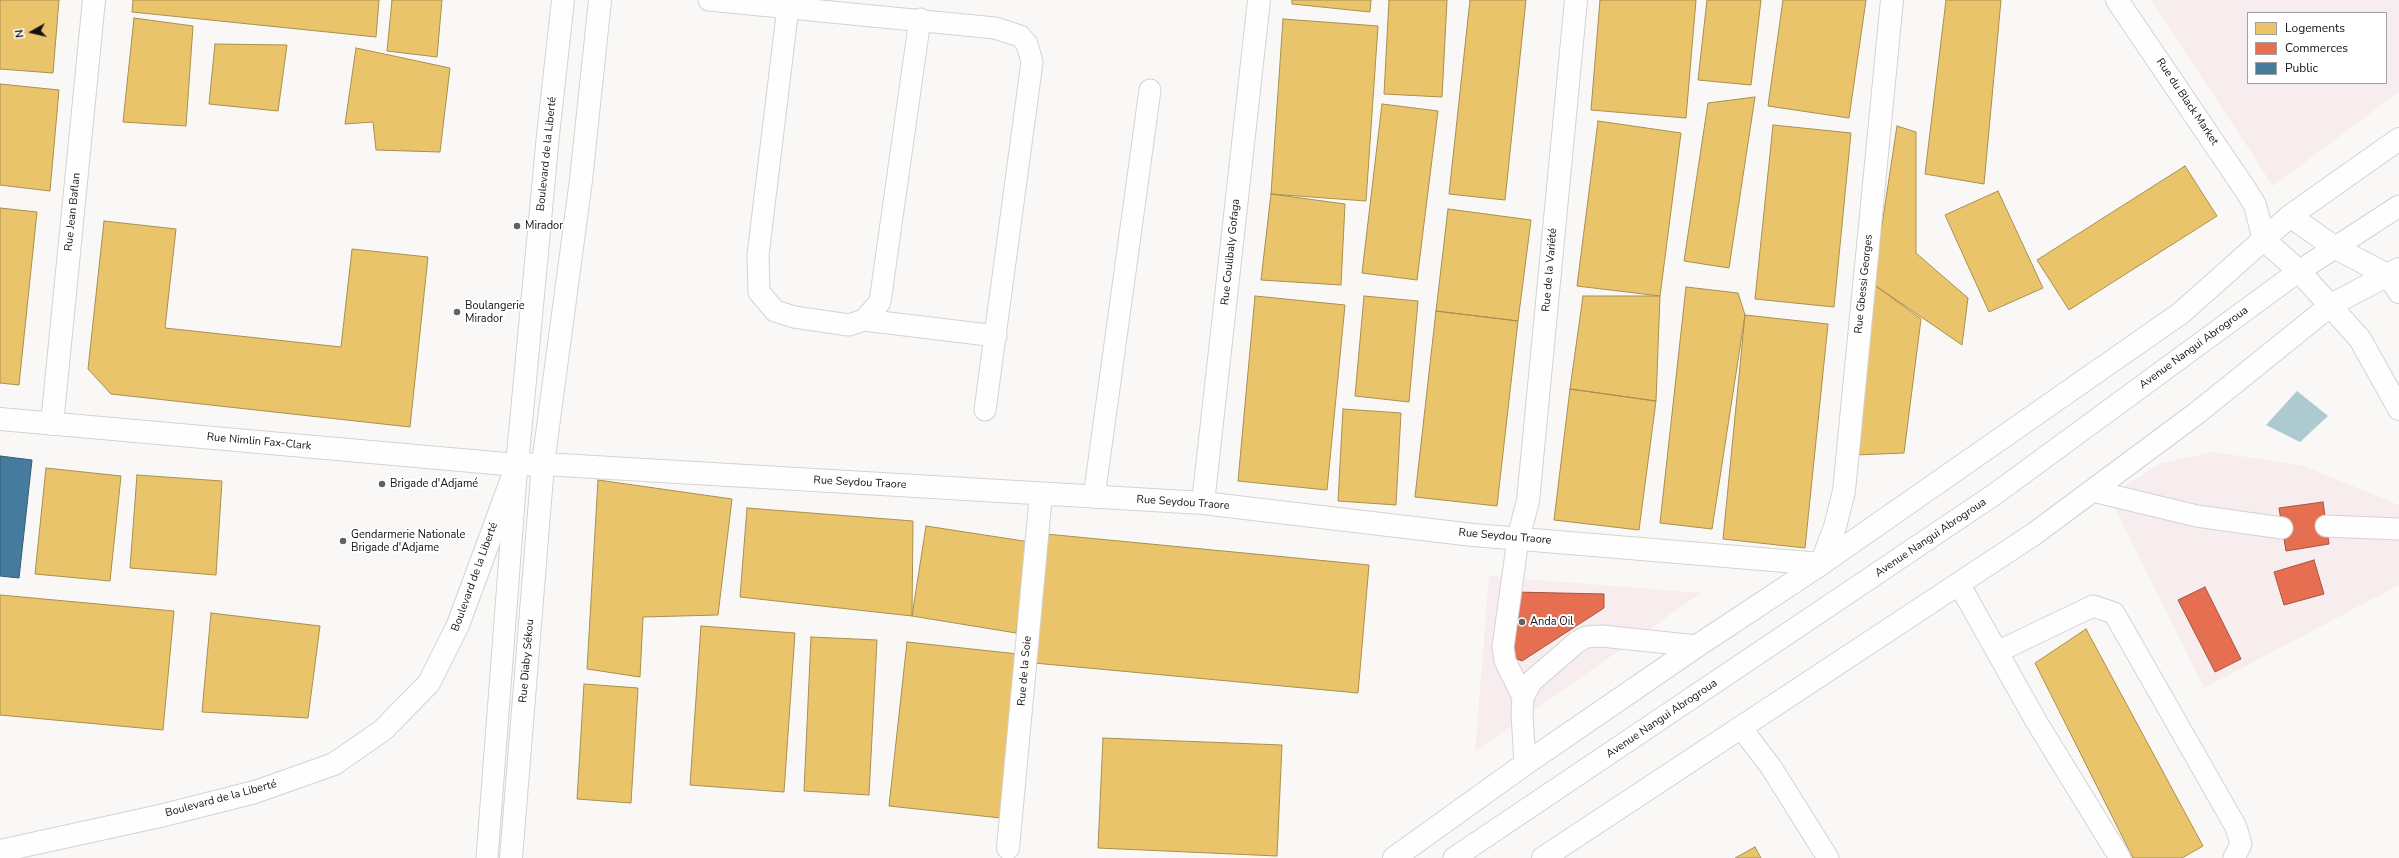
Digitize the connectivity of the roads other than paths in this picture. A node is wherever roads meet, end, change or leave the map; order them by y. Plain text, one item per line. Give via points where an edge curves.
1 (94, 0) edge
2 (563, 0) edge
3 (600, 0) edge
4 (709, 0) edge
5 (1259, 0) edge
6 (1576, 0) edge
7 (1892, 0) edge
8 (2117, 0) edge
9 (788, 7) junction
10 (920, 19) junction
11 (1150, 90) dead end
12 (2399, 139) edge
13 (2255, 205) junction
14 (2399, 206) edge
15 (2290, 216) junction
16 (2264, 240) junction
17 (2334, 247) junction
18 (2299, 271) junction
19 (2396, 279) edge
20 (2331, 305) junction
21 (864, 320) junction
22 (996, 336) junction
23 (2399, 409) edge
24 (985, 410) dead end
25 (0, 419) edge
26 (52, 424) junction
27 (543, 464) junction
28 (517, 465) junction
29 (2093, 491) junction
30 (1041, 494) junction
31 (1094, 497) junction
32 (1203, 503) junction
33 (2326, 526) dead end
34 (2282, 528) dead end
35 (2399, 529) edge
36 (1518, 539) junction
37 (1821, 564) junction
38 (1959, 584) junction
39 (1697, 646) junction
40 (1997, 652) junction
41 (1523, 697) junction
42 (1742, 729) junction
43 (1525, 764) junction
44 (1008, 848) dead end
45 (0, 851) edge
46 (487, 858) edge
47 (511, 858) edge
48 (1394, 858) edge
49 (1454, 858) edge
50 (1543, 858) edge
51 (1828, 858) edge
52 (2120, 858) edge
53 (2234, 858) edge

1 - 26 street, Rue Jean Baflan
2 - 28 street, Boulevard de la Liberté
3 - 27 street via 581,180
4 - 9 lane
5 - 32 street, Rue Coulibaly Gofaga
6 - 36 street, Rue de la Variété via 1528,500
7 - 37 street, Rue Gbessi Georges via 1844,491 1835,527
8 - 13 street, Rue du Black Market
9 - 10 lane
9 - 21 lane via 758,255 759,292 775,311 794,317 849,326
10 - 21 lane via 880,302
10 - 22 lane via 994,28 1020,36 1027,44 1032,62
11 - 31 lane
12 - 15 street
13 - 15 street
13 - 16 street, Rue du Black Market
14 - 17 lane, Avenue Nangui Abrogroua
15 - 16 street
15 - 17 street
16 - 18 street
16 - 37 street via 2181,313
17 - 18 lane, Avenue Nangui Abrogroua
17 - 19 street
18 - 20 street
18 - 49 lane, Avenue Nangui Abrogroua via 1995,494
19 - 20 street
20 - 23 street via 2360,339
20 - 29 street via 2197,413
21 - 22 lane
22 - 24 lane
25 - 26 street, Rue Nimlin Fax-Clark
26 - 28 street, Rue Nimlin Fax-Clark
27 - 28 street, Rue Nimlin Fax-Clark
27 - 30 street, Rue Seydou Traore
27 - 47 street, Rue Diaby Sékou
28 - 45 street, Boulevard de la Liberté via 458,625 429,683 383,730 334,764 255,792
28 - 46 lane
29 - 34 lane via 2197,516
29 - 38 street
30 - 31 street, Rue Seydou Traore
30 - 44 street, Rue de la Soie
31 - 32 street, Rue Seydou Traore
32 - 36 street, Rue Seydou Traore
33 - 35 lane
36 - 37 street, Rue Seydou Traore
36 - 41 lane via 1503,646 1505,661
37 - 39 street
38 - 40 lane
38 - 42 street
39 - 41 lane via 1602,636 1586,637 1532,681
39 - 43 street
40 - 52 lane
40 - 53 lane via 2093,606 2114,613 2236,827 2241,844
41 - 43 lane
42 - 50 street
42 - 51 lane via 1771,767
43 - 48 street

